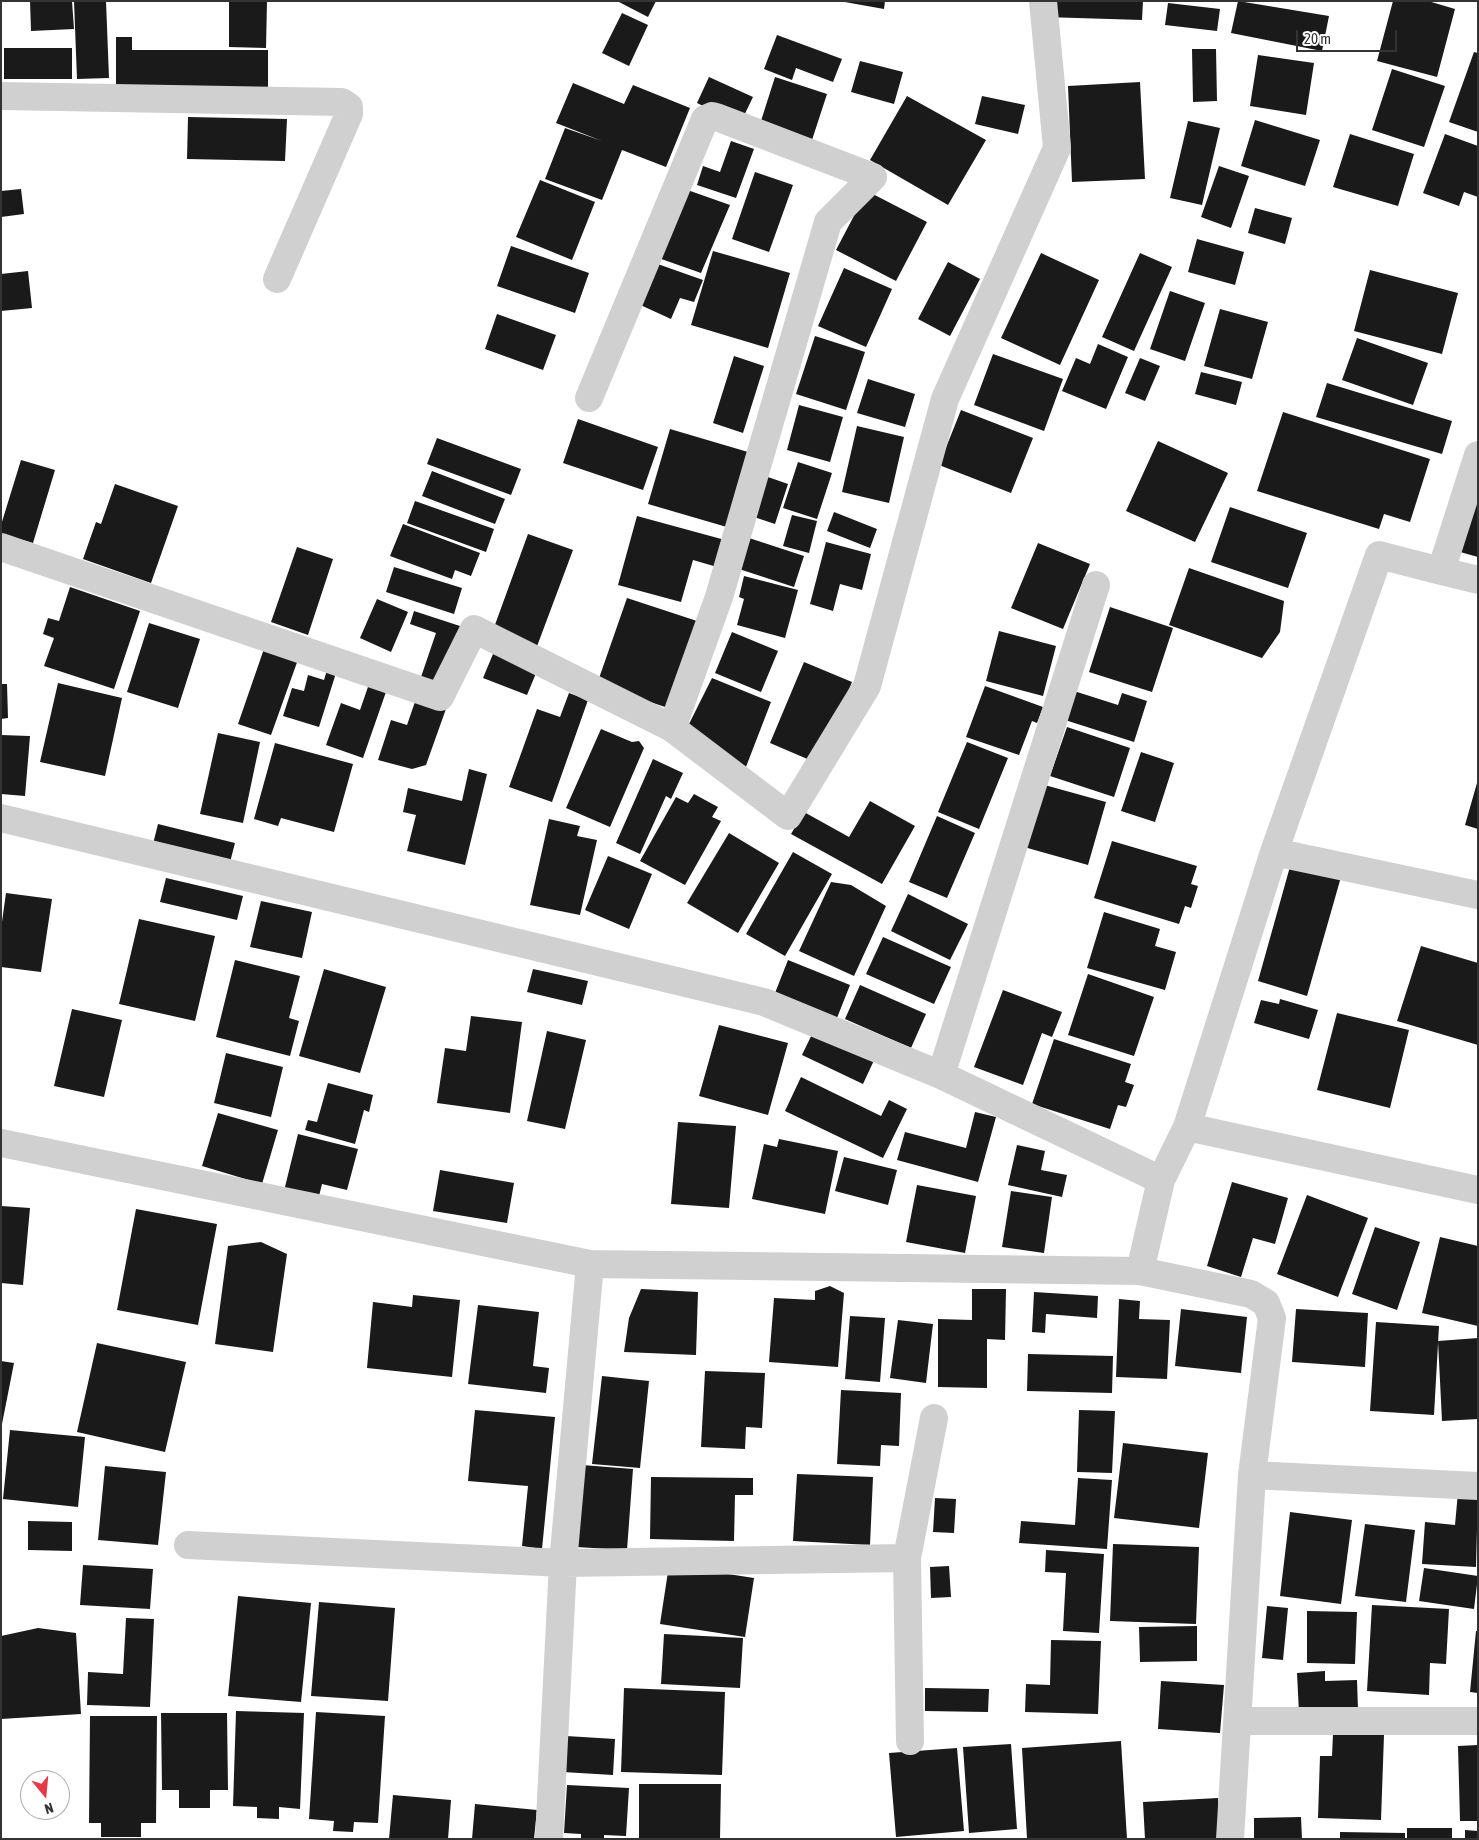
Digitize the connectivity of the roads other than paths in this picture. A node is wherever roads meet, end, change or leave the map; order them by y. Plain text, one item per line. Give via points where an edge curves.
1 (1043, 1) edge
2 (1, 96) edge
3 (277, 279) dead end
4 (589, 398) dead end
5 (1478, 455) edge
6 (1, 547) edge
7 (1441, 571) junction
8 (1478, 580) edge
9 (1096, 585) dead end
10 (672, 728) junction
11 (1, 818) edge
12 (1274, 852) junction
13 (1478, 895) edge
14 (941, 1075) junction
15 (1187, 1127) junction
16 (1, 1143) edge
17 (1160, 1180) junction
18 (1478, 1190) edge
19 (590, 1264) junction
20 (1140, 1271) junction
21 (934, 1418) dead end
22 (1252, 1475) junction
23 (1478, 1486) edge
24 (188, 1545) dead end
25 (907, 1558) junction
26 (563, 1563) junction
27 (1238, 1721) junction
28 (1478, 1721) edge
29 (910, 1741) dead end
30 (548, 1839) edge
31 (1230, 1839) edge

1 - 10 street via 1057,148 945,399 868,686 788,816
2 - 3 street via 342,102 349,107 349,114
4 - 10 street via 705,119 719,118 873,177 828,222 719,597
5 - 7 street
6 - 10 street via 440,697 474,629
7 - 8 street
7 - 12 street via 1379,555
9 - 14 street
11 - 14 street via 764,1002
12 - 13 street
12 - 15 street
14 - 17 street
15 - 17 street
15 - 18 street
16 - 19 street
17 - 20 street
19 - 20 street
19 - 26 street
20 - 22 street via 1251,1294 1266,1303 1272,1318
21 - 25 street
22 - 23 street
22 - 27 street
24 - 26 street
25 - 26 street
25 - 29 street
26 - 30 street
27 - 28 street
27 - 31 street

